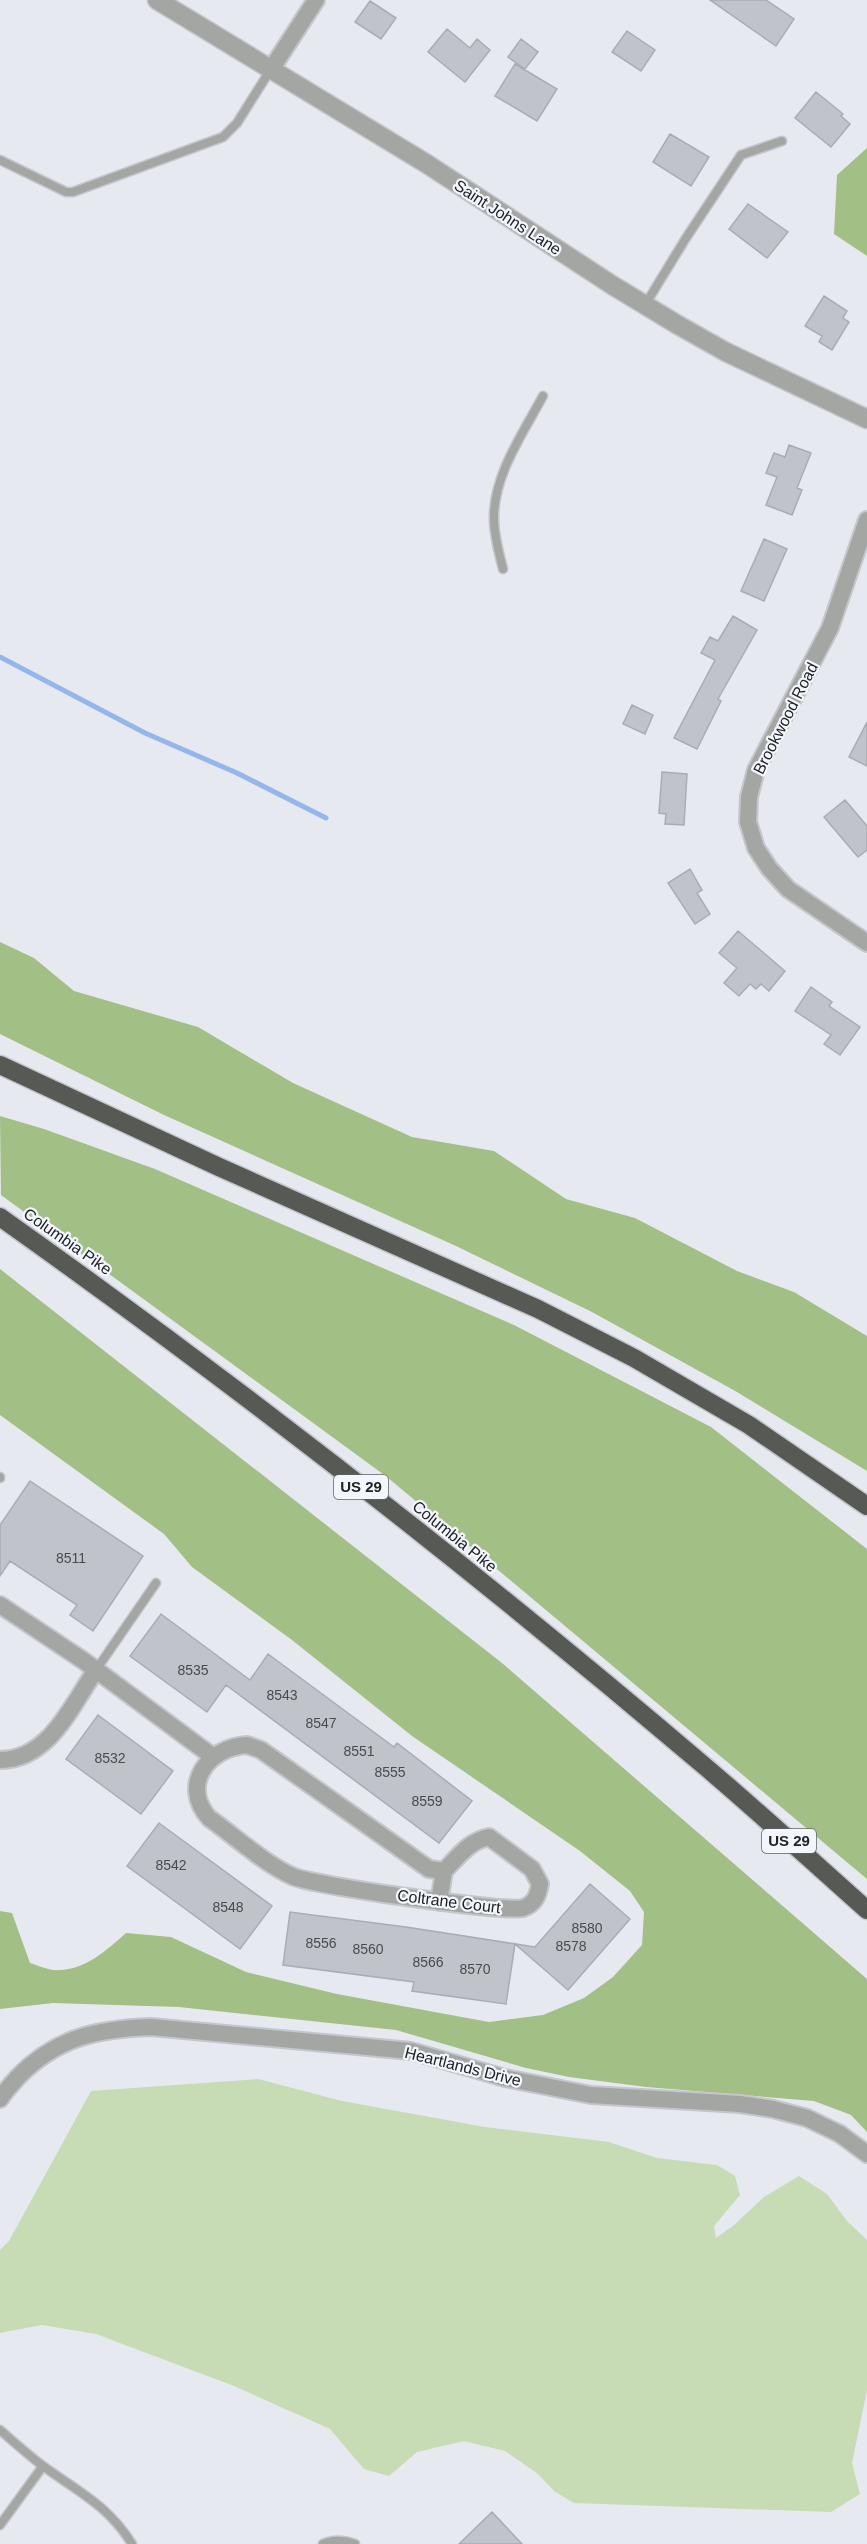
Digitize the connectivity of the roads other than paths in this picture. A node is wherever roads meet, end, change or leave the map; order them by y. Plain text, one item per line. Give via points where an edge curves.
1 (157, 0) edge
2 (316, 0) edge
3 (272, 68) junction
4 (782, 141) dead end
5 (0, 160) edge
6 (645, 305) junction
7 (543, 396) dead end
8 (867, 419) edge
9 (867, 520) edge
10 (503, 569) dead end
11 (867, 943) edge
12 (0, 1065) edge
13 (0, 1217) edge
14 (749, 1425) junction
15 (867, 1490) edge
16 (867, 1508) edge
17 (156, 1582) dead end
18 (0, 1605) edge
19 (96, 1670) junction
20 (212, 1756) junction
21 (0, 1760) edge
22 (444, 1871) junction
23 (439, 1902) junction
24 (867, 1910) edge
25 (0, 2099) edge
26 (867, 2154) edge
27 (0, 2430) edge
28 (43, 2466) junction
29 (0, 2525) edge
30 (132, 2544) edge
31 (323, 2544) edge
32 (355, 2544) edge

1 - 3 street, Saint Johns Lane
2 - 3 street
3 - 5 lane via 237,123 223,137 73,192
3 - 6 street, Saint Johns Lane
4 - 6 lane via 741,155
6 - 8 street, Saint Johns Lane via 726,352
7 - 10 lane via 509,458 499,491 494,519
9 - 11 street, Brookwood Road via 830,628 756,770 748,822 756,848 788,889
12 - 14 highway via 538,1309 634,1358
13 - 24 highway, Columbia Pike / US 29 via 120,1302 540,1629 711,1771
14 - 15 highway
14 - 16 highway
17 - 19 lane
18 - 19 street
19 - 20 street
19 - 21 street via 51,1737 26,1757
20 - 22 street, Coltrane Court via 230,1746 247,1745 261,1750 416,1862
20 - 23 street, Coltrane Court via 197,1782 196,1796 201,1808 279,1869 293,1878
22 - 23 street
22 - 23 street, Coltrane Court via 473,1842 489,1837 532,1869 540,1884 532,1904 521,1909
25 - 26 street, Heartlands Drive via 25,2070 52,2048 83,2035 151,2027 411,2051 504,2078 591,2095 773,2109 807,2118
27 - 28 lane
28 - 29 lane
28 - 30 lane via 107,2511
31 - 32 lane via 344,2540

